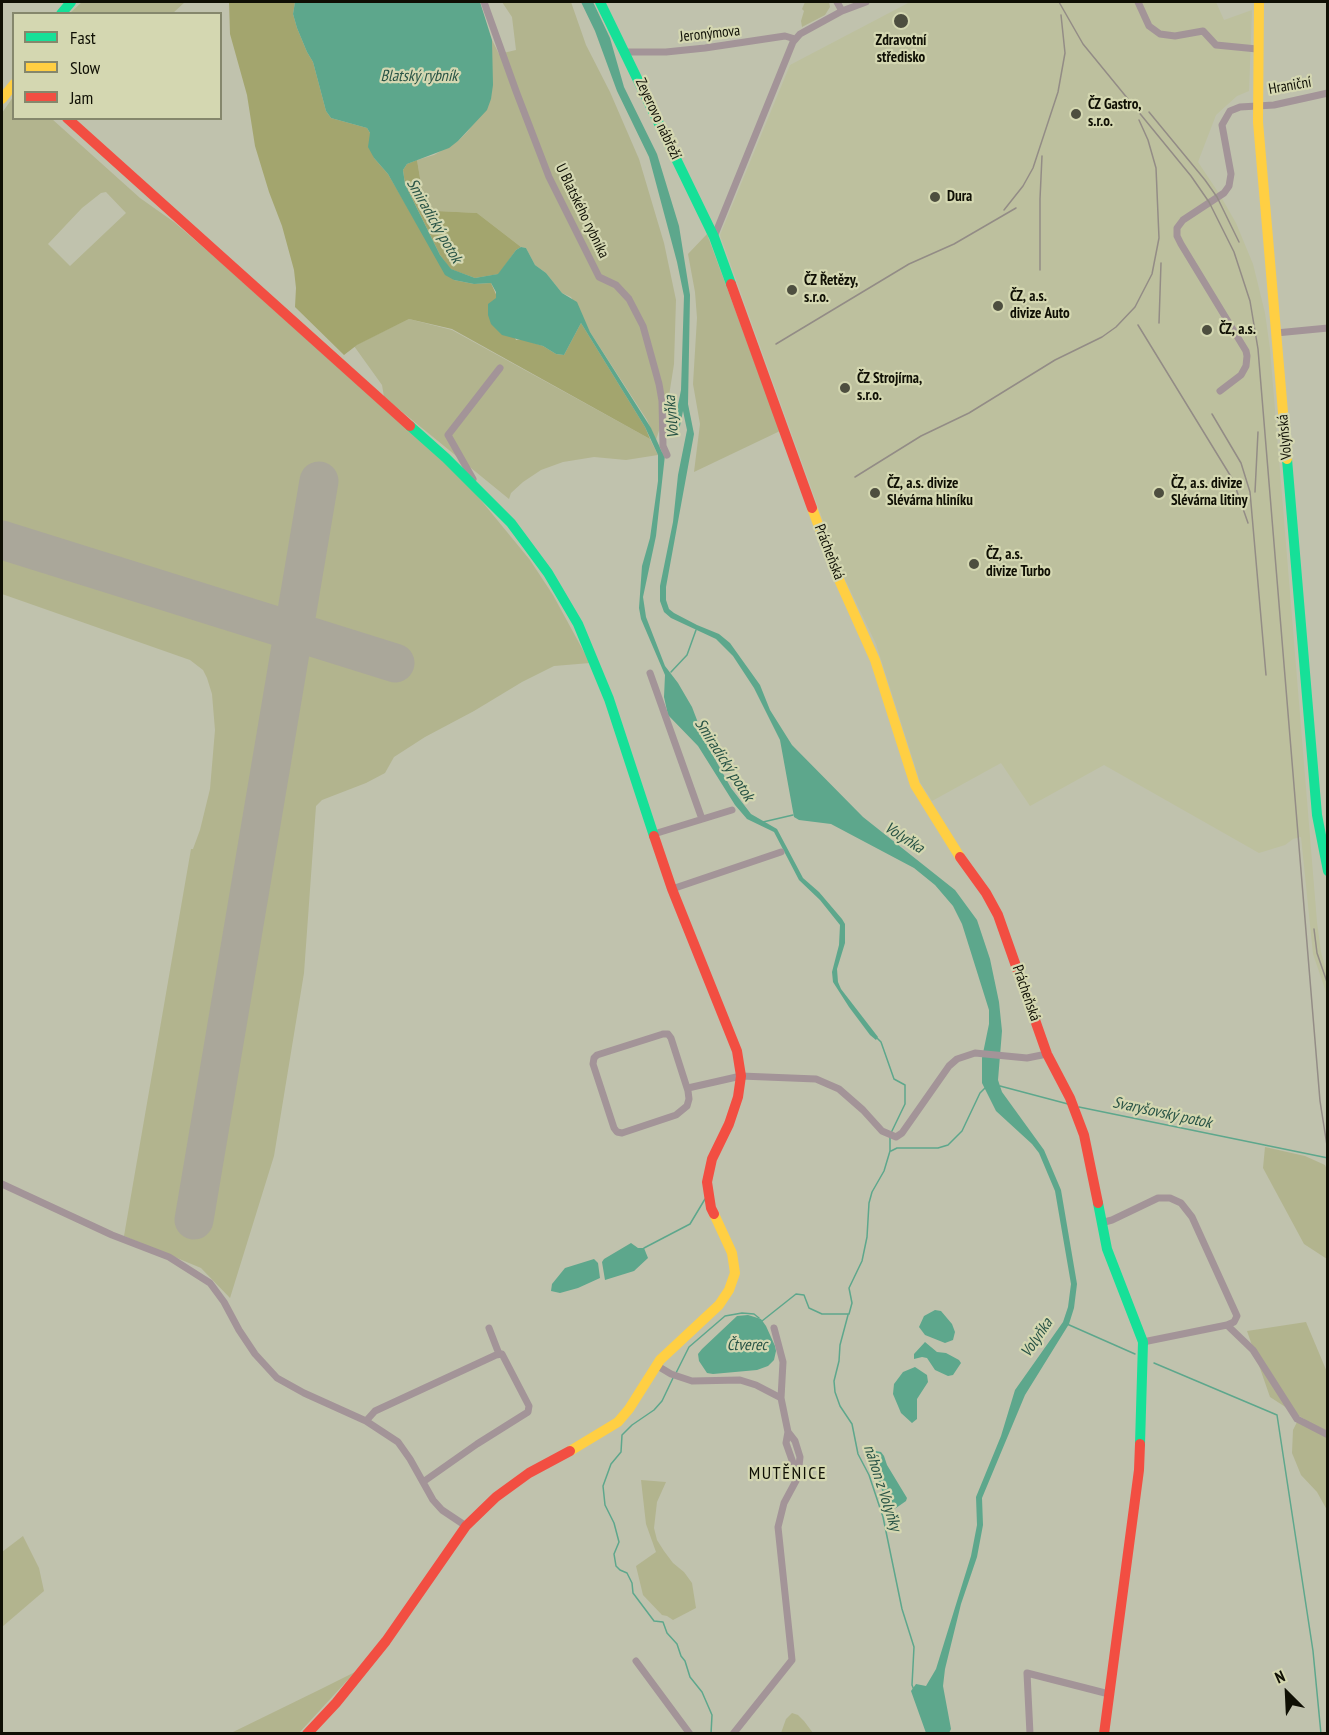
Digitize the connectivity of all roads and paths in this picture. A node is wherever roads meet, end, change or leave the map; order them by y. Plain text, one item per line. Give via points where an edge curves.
1 (484, 2) edge
2 (600, 2) edge
3 (837, 2) edge
4 (866, 2) edge
5 (1138, 2) edge
6 (1259, 2) edge
7 (842, 10) junction
8 (795, 39) junction
9 (1257, 49) junction
10 (627, 52) junction
11 (12, 86) edge
12 (1328, 93) edge
13 (2, 99) edge
14 (1257, 104) junction
15 (69, 120) edge
16 (714, 237) junction
17 (1328, 328) edge
18 (1276, 333) junction
19 (500, 368) dead end
20 (1220, 392) dead end
21 (667, 455) dead end
22 (470, 482) junction
23 (650, 673) dead end
24 (732, 810) dead end
25 (702, 819) junction
26 (654, 834) junction
27 (780, 852) dead end
28 (1328, 871) edge
29 (672, 889) junction
30 (1047, 1054) junction
31 (741, 1076) junction
32 (688, 1088) junction
33 (2, 1185) edge
34 (1101, 1223) junction
35 (1227, 1325) junction
36 (489, 1328) dead end
37 (774, 1328) dead end
38 (1143, 1342) junction
39 (500, 1354) junction
40 (656, 1365) junction
41 (781, 1398) junction
42 (366, 1421) junction
43 (1328, 1435) edge
44 (423, 1482) junction
45 (466, 1526) junction
46 (636, 1662) dead end
47 (1110, 1694) junction
48 (307, 1734) edge
49 (690, 1734) edge
50 (733, 1734) edge
51 (1030, 1734) edge
52 (1104, 1734) edge

1 - 21 street, U Blatského rybníka via 549,177 599,277 616,285 629,299 643,326 659,384
2 - 10 street, Zeyerovo nábřeží
3 - 7 street
4 - 7 street
5 - 9 street via 1149,26 1160,34 1175,36 1203,31 1216,45
6 - 9 street, Volyňská
7 - 8 street
8 - 10 street, Jeronýmova via 785,36 666,52
8 - 16 street
9 - 14 street, Volyňská
10 - 16 street, Zeyerovo nábřeží
11 - 13 street
12 - 14 street, Hraniční via 1274,105
14 - 18 street, Volyňská
14 - 20 street, Hraniční via 1234,108 1224,119 1231,174 1227,189 1183,220 1177,231 1245,351 1244,370
15 - 22 street
16 - 30 street, Prácheňská via 836,573 875,660 915,785 992,903
17 - 18 street
18 - 28 street, Volyňská via 1317,815
19 - 22 street via 448,435 473,479
22 - 26 street via 511,523 548,573 578,624 609,699
23 - 25 street
24 - 25 street
25 - 26 street
26 - 29 street
27 - 29 street
29 - 31 street via 737,1051
30 - 31 street via 1031,1058 978,1053 964,1056 951,1064 896,1137 882,1131 839,1089 816,1079
30 - 34 street, Prácheňská via 1075,1110 1090,1160
31 - 32 street
31 - 40 street via 738,1097 712,1159 707,1182 711,1208 732,1253 735,1272 719,1305
32 - 32 street via 668,1034 593,1060 617,1132 679,1114 688,1102
33 - 42 street via 170,1257 210,1283 255,1354 278,1378
34 - 35 street via 1158,1198 1176,1200 1186,1208 1237,1316
34 - 38 street, Prácheňská
35 - 38 street
35 - 43 street via 1254,1350 1297,1419
36 - 39 street
37 - 41 street via 783,1362
38 - 47 street via 1139,1470
39 - 42 street via 375,1411
39 - 44 street via 528,1403 528,1413
40 - 41 street via 692,1381 740,1380 756,1384
40 - 45 street via 618,1422 512,1485
41 - 50 street via 788,1432 786,1443 798,1477 784,1503 778,1527 792,1660
42 - 44 street via 398,1442
44 - 45 street via 442,1510
45 - 48 street via 386,1641
46 - 49 street
47 - 51 street via 1027,1673
47 - 52 street

